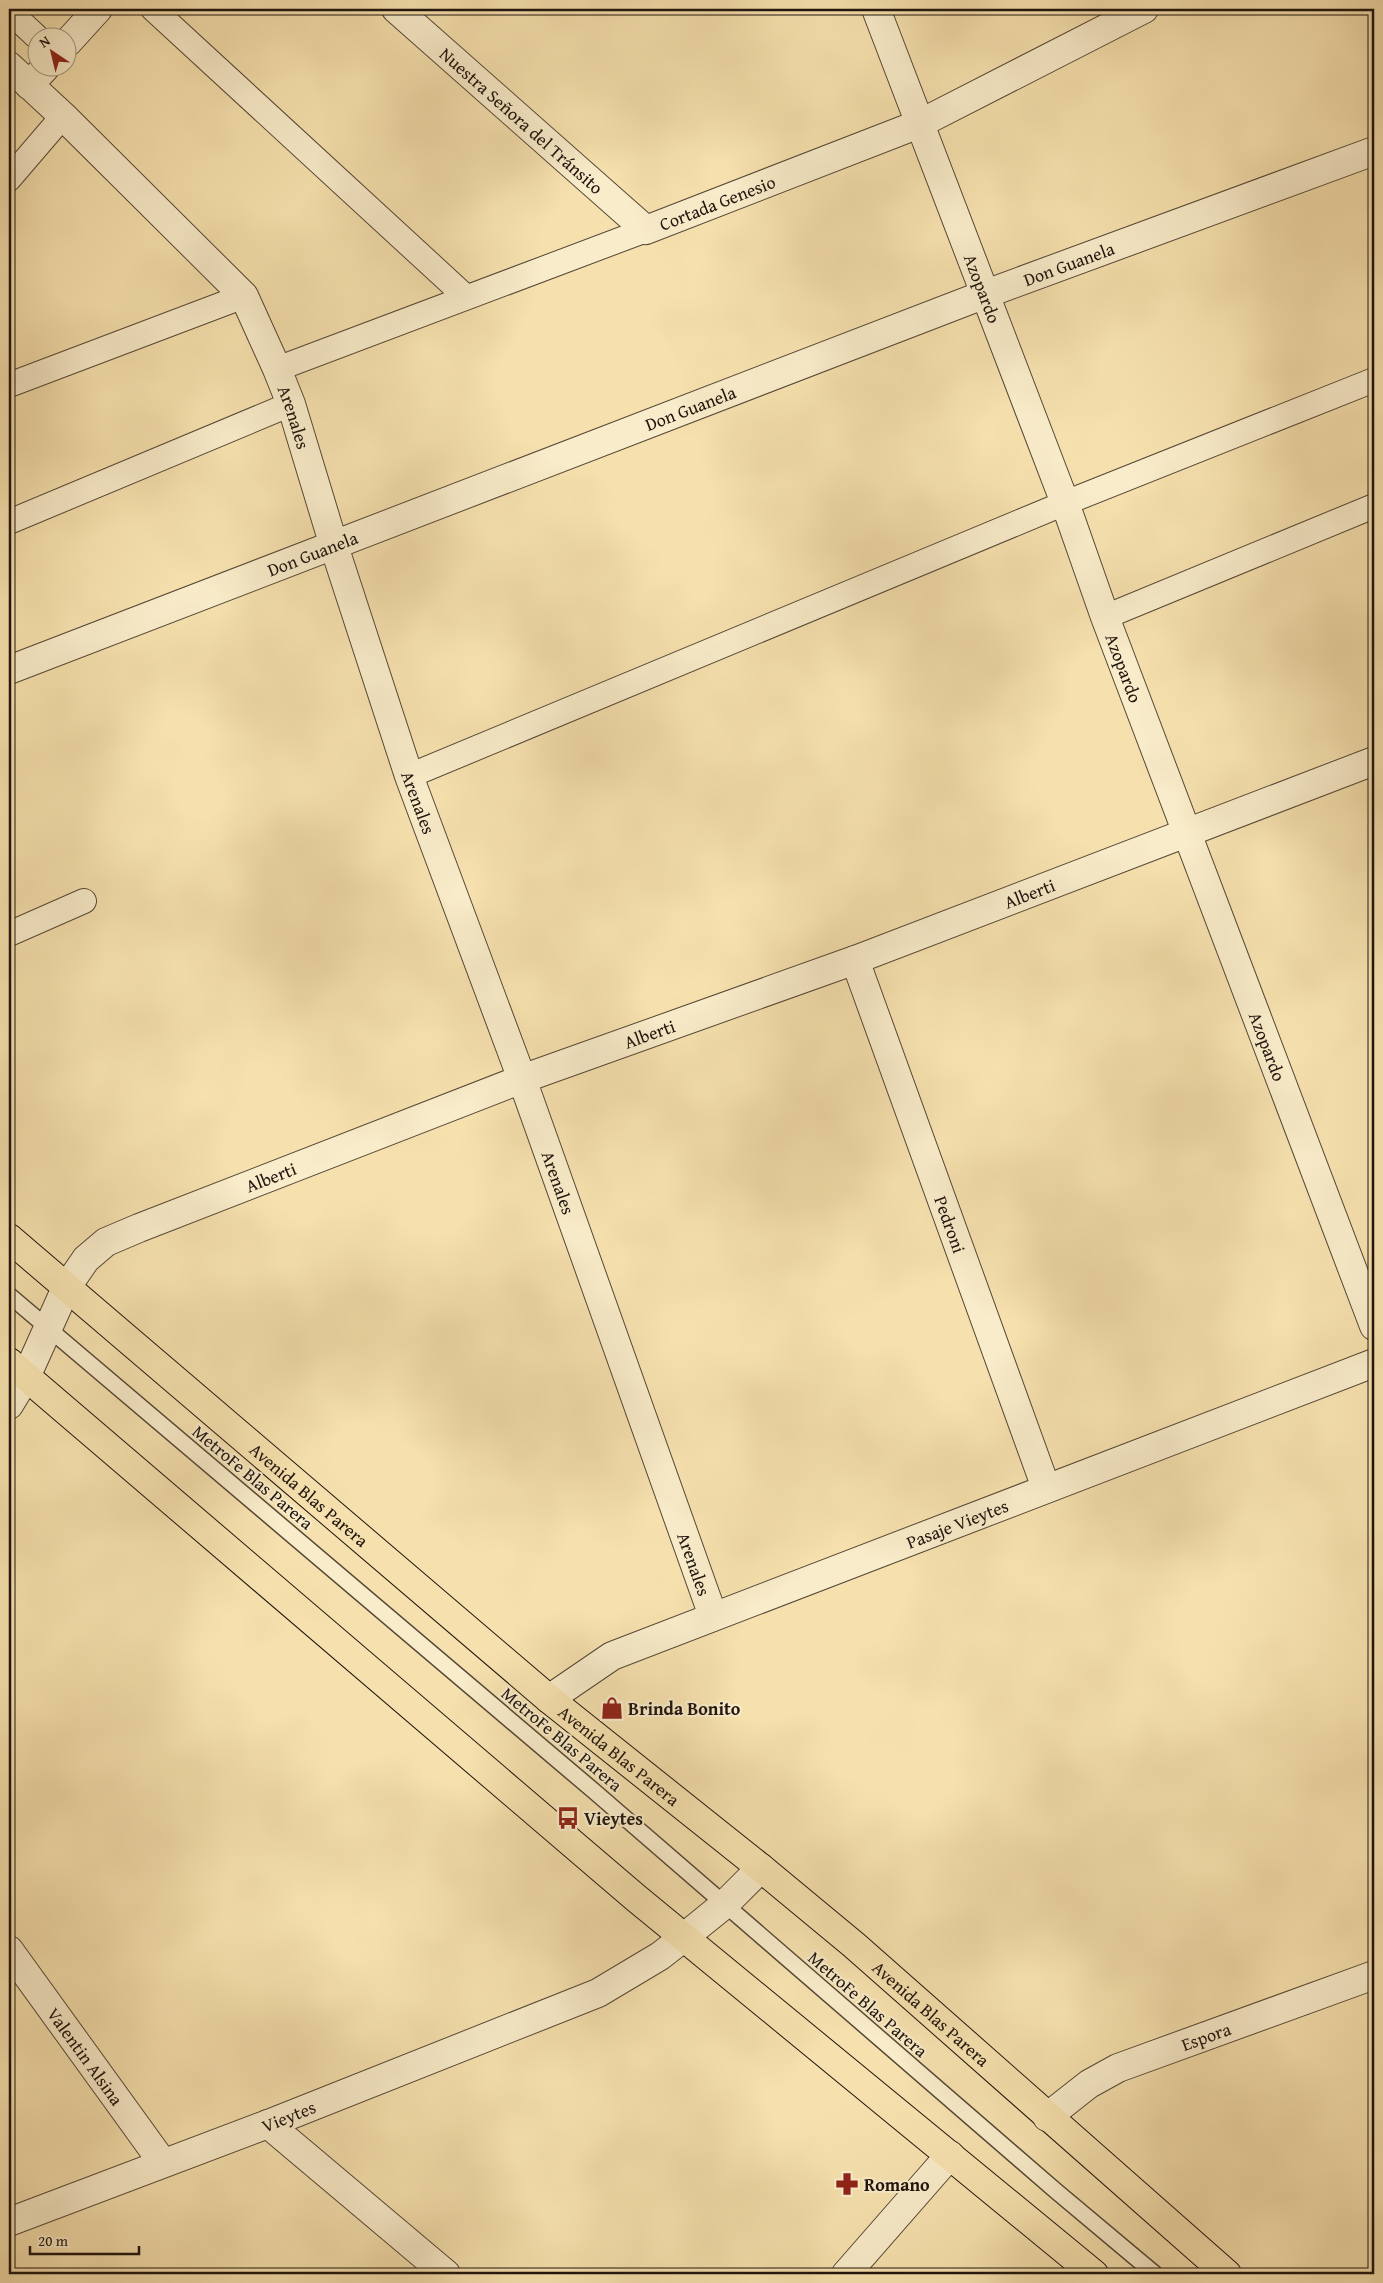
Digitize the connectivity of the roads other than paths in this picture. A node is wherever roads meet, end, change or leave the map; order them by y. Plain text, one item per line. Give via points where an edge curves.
1 (98, 9) edge
2 (153, 9) edge
3 (396, 9) edge
4 (876, 9) edge
5 (1144, 9) edge
6 (9, 11) edge
7 (28, 29) edge
8 (78, 31) edge
9 (9, 66) edge
10 (28, 73) edge
11 (38, 78) edge
12 (63, 116) junction
13 (919, 124) junction
14 (1374, 150) edge
15 (9, 179) edge
16 (646, 230) junction
17 (984, 295) junction
18 (244, 296) junction
19 (466, 297) junction
20 (277, 369) junction
21 (1374, 380) edge
22 (9, 385) edge
23 (290, 404) junction
24 (1065, 503) junction
25 (1374, 506) edge
26 (9, 522) edge
27 (334, 546) junction
28 (1105, 617) junction
29 (9, 670) edge
30 (1374, 761) edge
31 (409, 776) junction
32 (1187, 832) junction
33 (84, 901) dead end
34 (9, 934) edge
35 (855, 960) junction
36 (522, 1080) junction
37 (9, 1238) edge
38 (66, 1288) junction
39 (9, 1295) edge
40 (1374, 1326) edge
41 (48, 1327) junction
42 (1374, 1363) edge
43 (17, 1369) edge
44 (9, 1405) edge
45 (1046, 1488) junction
46 (713, 1616) junction
47 (549, 1699) junction
48 (761, 1868) junction
49 (725, 1904) junction
50 (684, 1938) junction
51 (9, 1950) edge
52 (1374, 1975) edge
53 (1047, 2117) junction
54 (268, 2124) junction
55 (950, 2155) junction
56 (164, 2163) junction
57 (9, 2222) edge
58 (446, 2274) edge
59 (846, 2274) edge
60 (1094, 2274) edge
61 (1155, 2274) edge
62 (1227, 2274) edge

1 - 8 street
2 - 19 street
3 - 16 street, Nuestra Señora del Tránsito
4 - 13 street, Azopardo
5 - 13 street, Cortada Genesio
6 - 7 street
9 - 10 street, Arenales
11 - 12 street, Arenales
12 - 15 street
12 - 18 street, Arenales
13 - 16 street, Cortada Genesio
13 - 17 street, Azopardo
14 - 17 street, Don Guanela
16 - 19 street, Cortada Genesio
17 - 24 street, Azopardo
17 - 27 street, Don Guanela
18 - 20 street, Arenales
18 - 22 street
19 - 20 street, Cortada Genesio
20 - 23 street, Arenales
21 - 24 street
23 - 26 street
23 - 27 street, Arenales
24 - 28 street, Azopardo
24 - 31 street
25 - 28 street
27 - 29 street, Don Guanela
27 - 31 street, Arenales
28 - 32 street, Azopardo
30 - 32 street, Alberti
31 - 36 street, Arenales
32 - 35 street, Alberti
32 - 40 street, Azopardo
33 - 34 street
35 - 36 street, Alberti
35 - 45 street, Pedroni
36 - 38 street, Alberti via 106,1242 86,1259
36 - 46 street, Arenales
37 - 38 main road, Avenida Blas Parera
38 - 41 street, Alberti
38 - 47 main road, Avenida Blas Parera
39 - 41 lane, MetroFe Blas Parera
41 - 43 street, Alberti
41 - 49 lane, MetroFe Blas Parera
42 - 45 street, Pasaje Vieytes
43 - 44 street, Alberti
43 - 50 main road
45 - 46 street, Pasaje Vieytes
46 - 47 street, Pasaje Vieytes via 612,1656
47 - 48 main road, Avenida Blas Parera
48 - 49 street, Vieytes
48 - 53 main road, Avenida Blas Parera via 854,1945
49 - 50 street, Vieytes
49 - 61 lane, MetroFe Blas Parera
50 - 54 street, Vieytes via 598,1993
50 - 55 main road
51 - 56 street, Valentin Alsina
52 - 53 street, Espora via 1118,2068 1089,2084
53 - 62 main road, Avenida Blas Parera
54 - 56 street, Vieytes
54 - 58 street
55 - 59 street
55 - 60 main road
56 - 57 street, Vieytes

